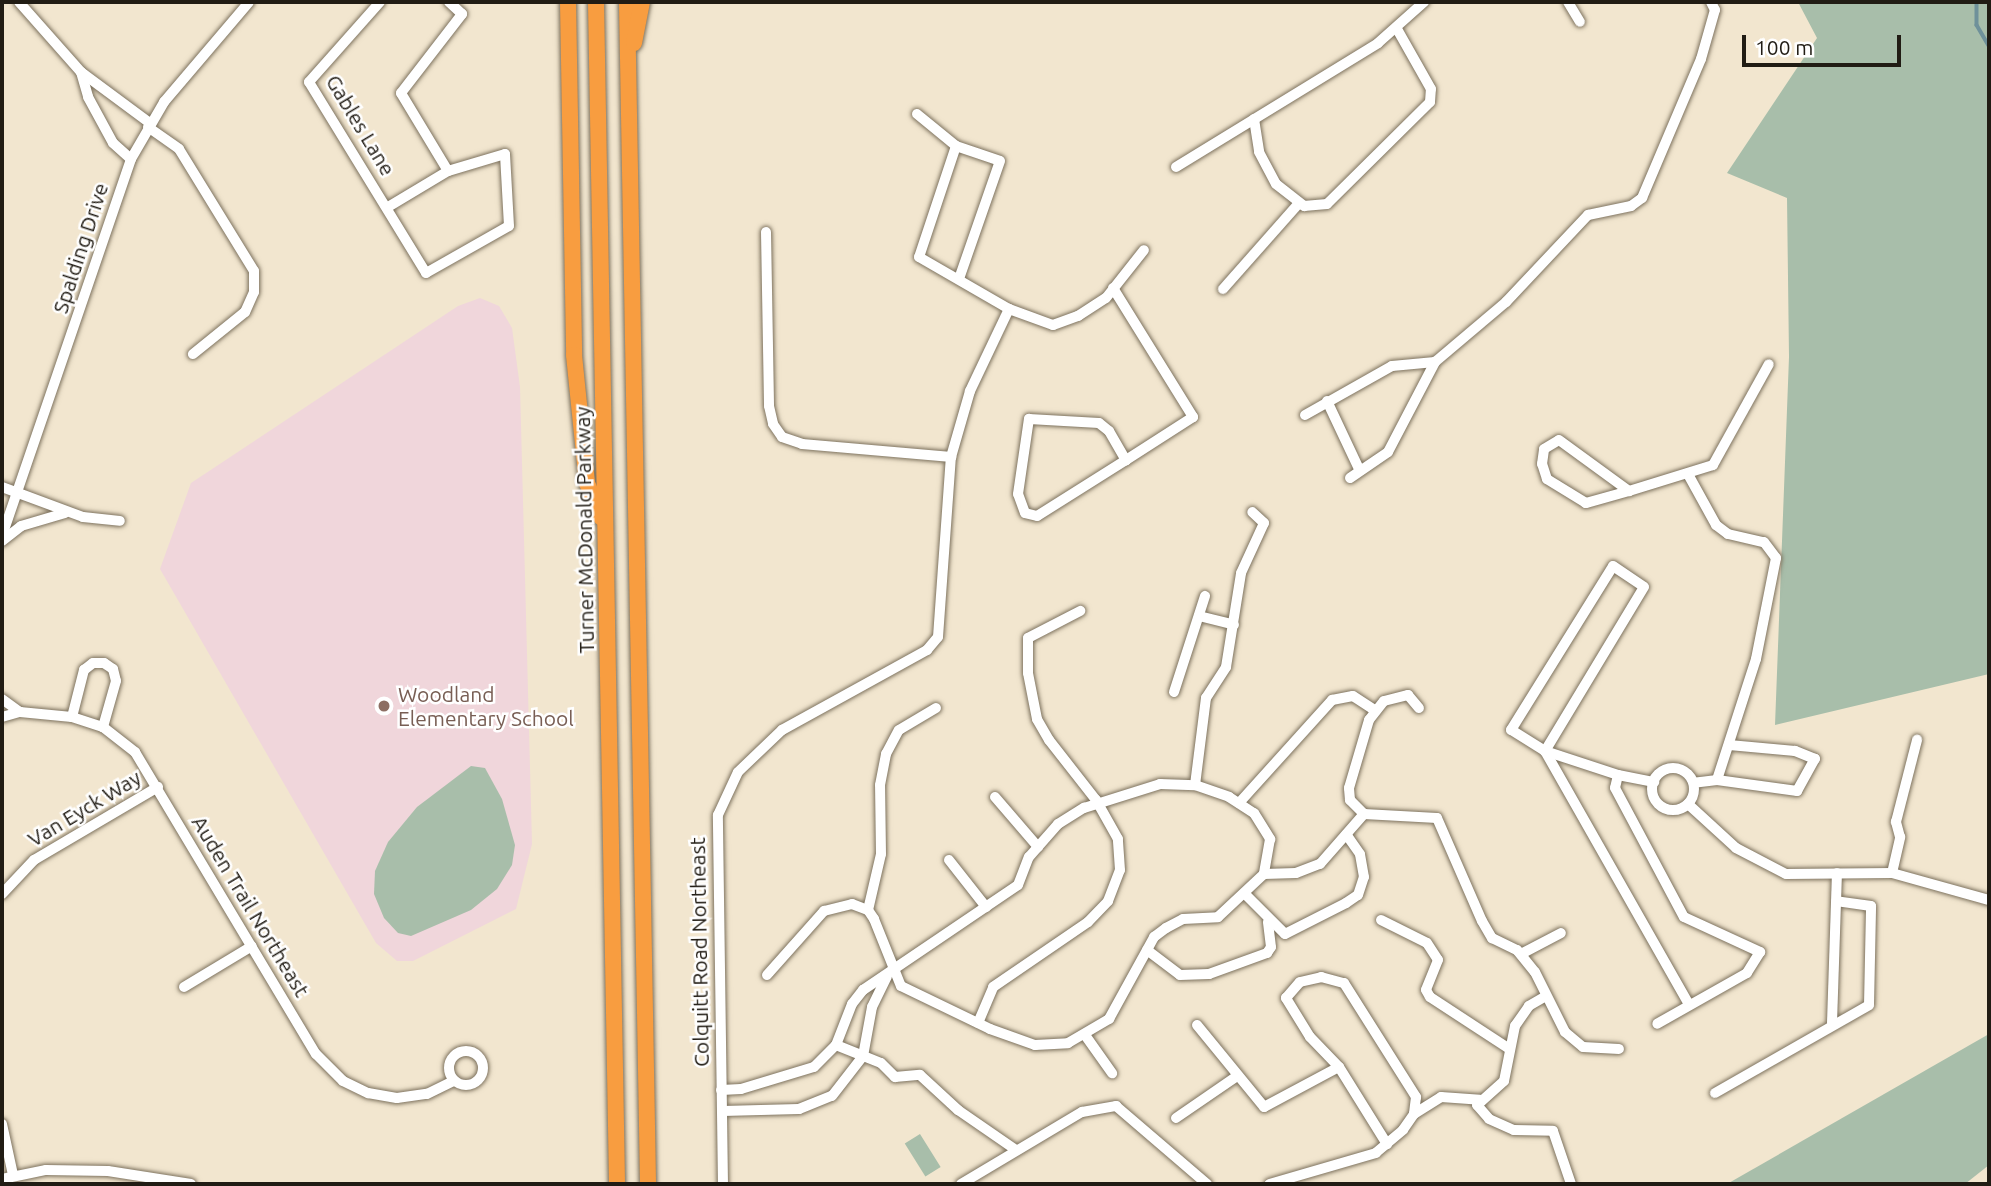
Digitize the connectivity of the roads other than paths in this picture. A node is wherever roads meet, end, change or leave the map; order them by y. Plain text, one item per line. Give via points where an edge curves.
1 (19, 2) edge
2 (248, 2) edge
3 (380, 2) edge
4 (449, 2) edge
5 (568, 2) edge
6 (596, 2) edge
7 (627, 2) edge
8 (642, 2) edge
9 (1424, 2) edge
10 (1568, 2) edge
11 (1711, 2) edge
12 (1580, 22) dead end
13 (1397, 29) junction
14 (628, 70) junction
15 (81, 72) junction
16 (917, 114) dead end
17 (1254, 119) junction
18 (149, 125) junction
19 (956, 146) junction
20 (131, 159) junction
21 (1176, 167) dead end
22 (448, 171) junction
23 (1299, 203) junction
24 (388, 207) junction
25 (766, 232) dead end
26 (1144, 250) dead end
27 (959, 279) junction
28 (1113, 288) junction
29 (1223, 289) dead end
30 (1009, 309) junction
31 (193, 354) dead end
32 (1435, 362) junction
33 (1769, 364) dead end
34 (1327, 401) junction
35 (1305, 415) dead end
36 (951, 457) junction
37 (1126, 460) junction
38 (1360, 471) junction
39 (1689, 476) junction
40 (1350, 478) dead end
41 (2, 487) edge
42 (1629, 491) junction
43 (17, 493) junction
44 (67, 512) junction
45 (1252, 512) dead end
46 (120, 521) dead end
47 (605, 528) junction
48 (2, 538) edge
49 (1205, 596) dead end
50 (1080, 611) dead end
51 (1199, 616) junction
52 (1234, 625) junction
53 (1174, 692) dead end
54 (2, 699) edge
55 (936, 708) dead end
56 (1419, 708) dead end
57 (1376, 711) junction
58 (20, 712) junction
59 (2, 717) edge
60 (72, 717) junction
61 (103, 727) junction
62 (1917, 740) dead end
63 (1729, 745) junction
64 (1545, 751) junction
65 (1618, 775) junction
66 (1717, 780) junction
67 (1654, 782) junction
68 (1694, 783) junction
69 (1195, 785) junction
70 (158, 786) junction
71 (995, 797) dead end
72 (1239, 803) junction
73 (1098, 804) junction
74 (1688, 804) junction
75 (1364, 814) junction
76 (1346, 834) junction
77 (1038, 847) junction
78 (949, 860) dead end
79 (1837, 873) junction
80 (1892, 873) junction
81 (1264, 874) junction
82 (2, 894) edge
83 (1245, 895) junction
84 (1984, 899) edge
85 (1836, 901) junction
86 (986, 907) junction
87 (868, 910) junction
88 (1381, 920) dead end
89 (1268, 922) junction
90 (1561, 933) dead end
91 (252, 946) junction
92 (1147, 950) junction
93 (1521, 954) junction
94 (891, 973) junction
95 (767, 975) dead end
96 (184, 987) dead end
97 (1546, 996) junction
98 (1689, 1006) junction
99 (978, 1023) junction
100 (1832, 1023) junction
101 (1657, 1024) dead end
102 (1197, 1026) dead end
103 (1085, 1035) junction
104 (836, 1045) junction
105 (1508, 1048) junction
106 (1619, 1049) dead end
107 (863, 1056) junction
108 (1339, 1067) junction
109 (1112, 1073) dead end
110 (1237, 1076) junction
111 (454, 1080) dead end
112 (721, 1090) junction
113 (1715, 1093) dead end
114 (1480, 1100) junction
115 (723, 1111) junction
116 (1415, 1114) junction
117 (1176, 1118) dead end
118 (2, 1124) edge
119 (1387, 1144) junction
120 (1016, 1150) junction
121 (7, 1177) edge
122 (1304, 1180) edge
123 (191, 1184) edge
124 (617, 1184) edge
125 (648, 1184) edge
126 (723, 1184) edge
127 (961, 1184) edge
128 (1207, 1184) edge
129 (1269, 1184) edge
130 (1571, 1184) edge

1 - 15 street
2 - 18 street, Spalding Drive
3 - 24 street, Gables Lane via 309,82
4 - 22 street via 462,14 401,93
5 - 47 highway via 579,425 587,483
6 - 47 highway, Turner McDonald Parkway
7 - 14 highway
8 - 14 highway
9 - 13 street
10 - 12 street
11 - 32 street via 1715,10 1701,59 1642,198 1631,206 1588,215 1506,302
13 - 17 street
13 - 23 street via 1431,89 1430,102 1327,204 1310,208
14 - 125 highway
15 - 18 street
15 - 20 street via 88,97 113,143
16 - 19 street
17 - 21 street
17 - 23 street via 1265,170
18 - 20 street, Spalding Drive
18 - 31 street via 179,149 254,271 254,292 245,312
19 - 27 street via 919,257
19 - 27 street via 1000,161
20 - 43 street, Spalding Drive
22 - 24 street, Gables Lane
22 - 24 street, Gables Lane via 505,155 509,226 426,272
23 - 29 street
25 - 36 street via 769,406 782,438 802,444
26 - 28 street
27 - 30 street
28 - 30 street via 1078,316 1053,325
28 - 37 street via 1193,417
30 - 36 street, Colquitt Road Northeast via 970,391
32 - 34 street via 1392,366
32 - 38 street via 1388,452
33 - 39 street via 1713,465
34 - 35 street
34 - 38 street
36 - 112 street, Colquitt Road Northeast via 938,637 927,650 782,730 744,765 726,792 716,837
37 - 37 street via 1037,516 1025,513 1018,494 1030,419 1099,424 1110,431
38 - 40 street
39 - 42 street
39 - 63 street via 1716,525 1728,534 1764,542 1776,558 1756,659
41 - 43 street
42 - 42 street via 1586,503 1548,479 1542,464 1545,449 1559,440
43 - 44 street
43 - 48 street, Spalding Drive
44 - 46 street
44 - 48 street via 39,518
45 - 52 street via 1264,523 1241,573
47 - 124 highway, Turner McDonald Parkway
49 - 51 street
50 - 73 street via 1028,638 1028,673 1037,719
51 - 52 street
51 - 53 street
52 - 69 street via 1226,667 1206,698
54 - 58 street
55 - 87 street via 899,730 886,754 880,785 881,854
56 - 57 street via 1408,695 1384,701
57 - 72 street via 1353,696 1332,700
57 - 75 street via 1349,788 1350,800
58 - 59 street, Auden Trail Northeast
58 - 60 street, Auden Trail Northeast
60 - 61 street, Auden Trail Northeast
60 - 61 street via 85,670 93,663 104,663 113,669 116,681
61 - 70 street, Auden Trail Northeast via 135,752
62 - 80 street via 1896,822 1900,837
63 - 66 street
63 - 66 street via 1795,751 1815,759 1797,791
64 - 64 street via 1511,730 1613,566 1644,587
64 - 65 street
64 - 98 street
65 - 67 street
65 - 98 street via 1615,788 1684,917 1760,952 1747,973
66 - 68 street
67 - 68 street via 1671,768 1683,770
67 - 74 street via 1653,794 1659,805 1677,810
68 - 74 street
69 - 72 street
69 - 73 street via 1160,784
70 - 82 street, Van Eyck Way via 34,860
70 - 91 street, Auden Trail Northeast
71 - 77 street
72 - 81 street via 1254,813 1270,839
73 - 77 street via 1058,824
73 - 99 street via 1118,839 1120,870 1108,901 1088,922 993,987
74 - 79 street via 1756,860 1786,874
75 - 76 street
75 - 93 street via 1437,818 1492,938
76 - 81 street via 1320,864 1296,873
76 - 89 street via 1362,861 1363,886 1358,895 1293,934
77 - 86 street via 1018,886
78 - 86 street
79 - 80 street
79 - 85 street
80 - 84 street
81 - 83 street
83 - 89 street
83 - 92 street via 1219,917 1183,919 1154,937
85 - 100 street
85 - 100 street via 1871,906 1869,1005
86 - 94 street
87 - 94 street via 880,929
87 - 95 street via 842,904 824,911
88 - 105 street via 1427,943 1438,960 1426,989 1430,997
89 - 92 street via 1271,947 1267,953 1209,974 1180,975
90 - 93 street
91 - 96 street
91 - 111 street, Auden Trail Northeast via 316,1054 343,1081 368,1093 397,1098 427,1094
92 - 103 street via 1109,1019
93 - 97 street
94 - 99 street via 901,986
94 - 104 street via 863,989
94 - 107 street via 872,1007
97 - 105 street via 1529,1006 1515,1026
97 - 106 street via 1564,1032 1583,1047
98 - 101 street
99 - 103 street via 1035,1045 1068,1043
100 - 113 street
102 - 110 street
103 - 109 street
104 - 107 street
104 - 112 street via 804,1073
105 - 114 street via 1504,1081
107 - 115 street via 847,1082 816,1104 785,1111
107 - 120 street via 895,1077 920,1075 958,1110
108 - 110 street via 1264,1107
108 - 116 street via 1310,1037 1286,998 1300,982 1321,977 1344,983 1416,1097
108 - 119 street
110 - 117 street
112 - 115 street, Colquitt Road Northeast
114 - 116 street via 1441,1097
114 - 130 street via 1477,1105 1489,1119 1514,1130 1553,1131
115 - 126 street, Colquitt Road Northeast
116 - 119 street
118 - 121 street
119 - 122 street via 1376,1153
120 - 127 street
120 - 128 street via 1082,1112 1116,1106
121 - 123 street via 46,1170 108,1171
122 - 129 street

